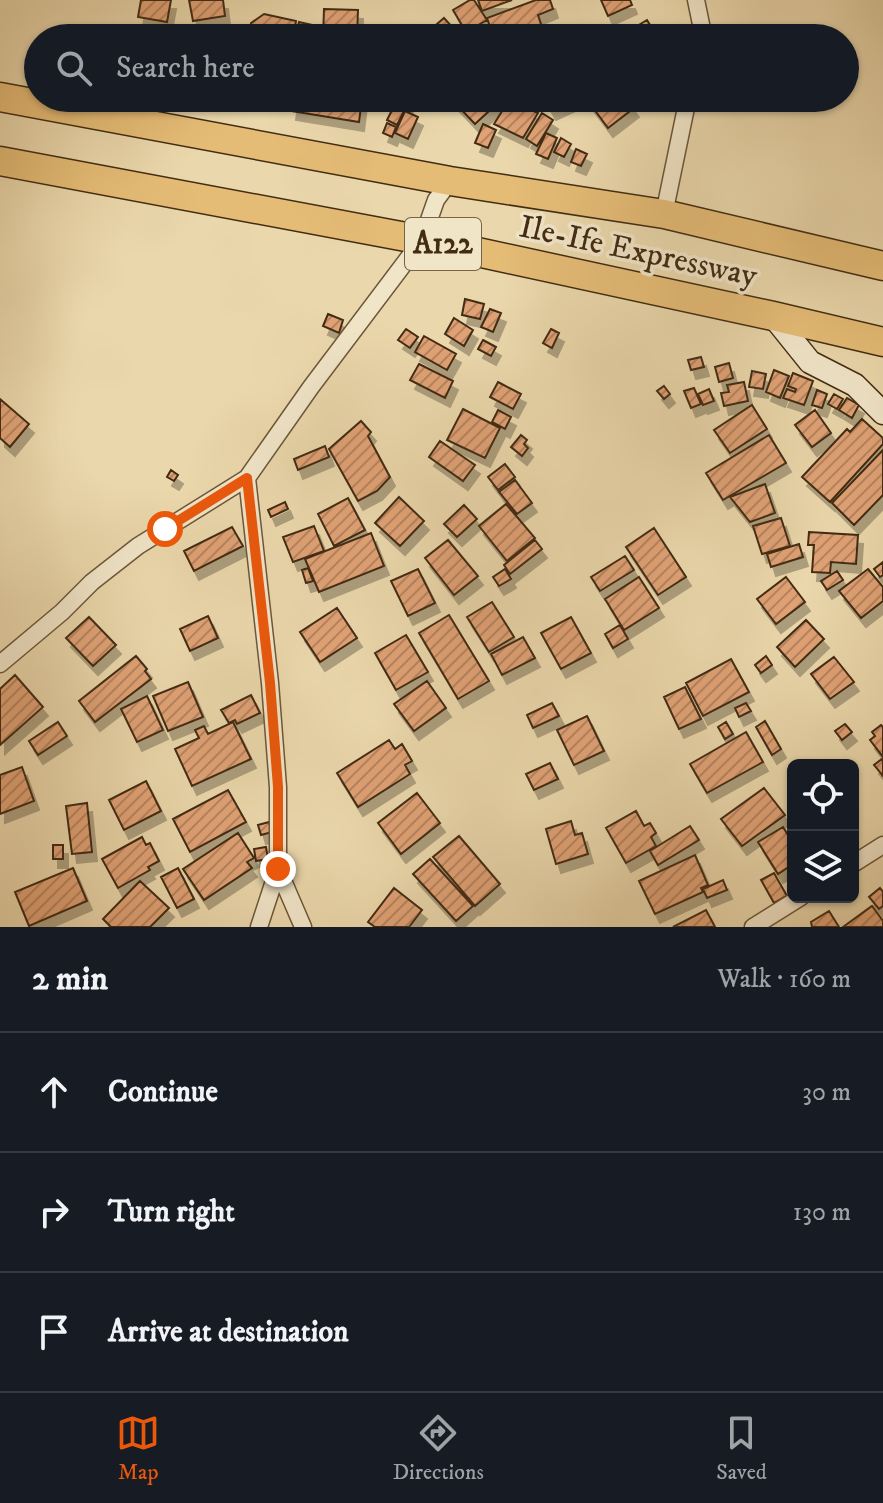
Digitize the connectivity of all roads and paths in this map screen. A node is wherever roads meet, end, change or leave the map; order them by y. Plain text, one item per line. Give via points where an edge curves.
1 (696, 0) edge
2 (701, 24) edge
3 (0, 97) edge
4 (24, 101) edge
5 (80, 112) edge
6 (685, 112) edge
7 (0, 161) edge
8 (450, 181) junction
9 (664, 214) junction
10 (422, 240) junction
11 (883, 266) edge
12 (773, 316) junction
13 (883, 342) edge
14 (883, 413) edge
15 (247, 478) junction
16 (0, 664) edge
17 (883, 845) edge
18 (859, 860) edge
19 (278, 869) junction
20 (791, 903) edge
21 (259, 927) edge
22 (303, 927) edge
23 (753, 927) edge

1 - 2 street
3 - 4 highway, Ile-Ife Expressway / A122
5 - 8 highway, Ile-Ife Expressway / A122
6 - 9 street
7 - 10 highway, Ile-Ife Expressway / A122
8 - 9 highway, Ile-Ife Expressway / A122
8 - 10 street via 436,200
9 - 11 highway, Ile-Ife Expressway / A122
10 - 12 highway, Ile-Ife Expressway / A122
10 - 15 street
12 - 13 highway, Ile-Ife Expressway / A122
12 - 14 street via 810,362 855,385
15 - 16 street via 138,546
15 - 19 street via 270,683
17 - 18 street
19 - 21 street
19 - 22 street
20 - 23 street

